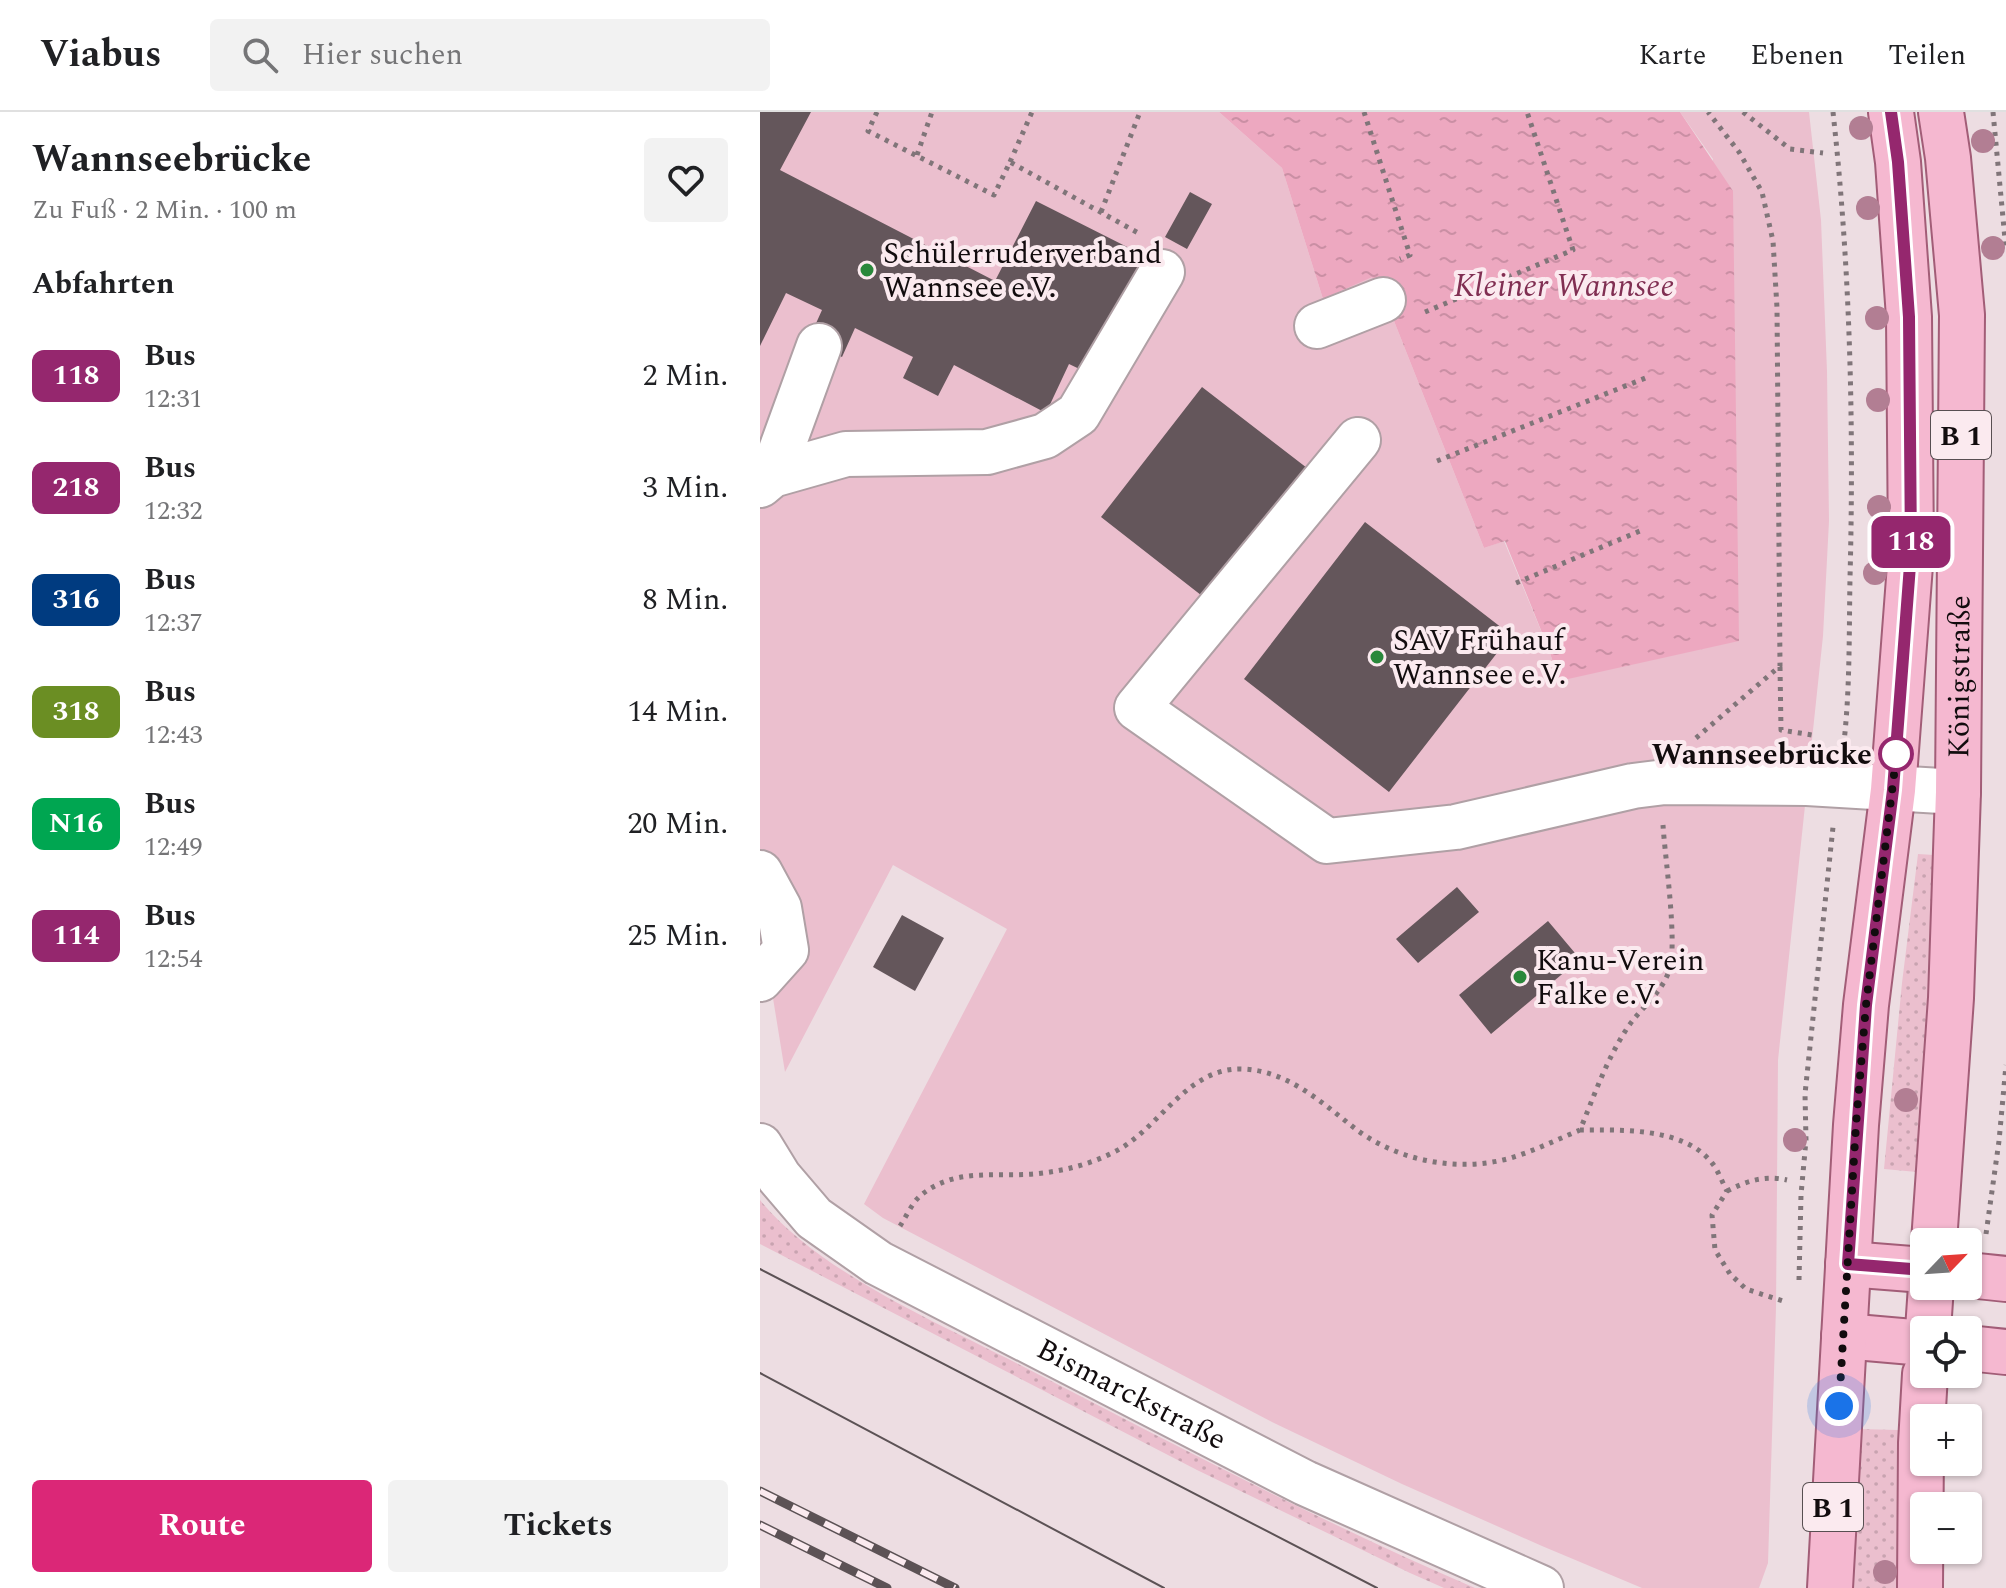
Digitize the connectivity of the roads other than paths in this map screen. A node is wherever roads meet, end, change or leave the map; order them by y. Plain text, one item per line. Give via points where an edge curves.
1 (1891, 112) edge
2 (1941, 112) edge
3 (1157, 256) road end
4 (1400, 292) road end
5 (1317, 326) dead end
6 (819, 346) dead end
7 (1358, 440) dead end
8 (766, 480) edge
9 (1893, 790) junction
10 (1958, 792) junction
11 (760, 873) edge
12 (760, 979) edge
13 (760, 1146) edge
14 (1935, 1228) edge
15 (1848, 1264) junction
16 (1910, 1269) edge
17 (1982, 1276) edge
18 (2006, 1279) edge
19 (1844, 1336) junction
20 (1910, 1342) edge
21 (1982, 1349) edge
22 (2006, 1352) edge
23 (1924, 1388) edge
24 (1541, 1588) edge
25 (1830, 1588) edge
26 (1920, 1588) edge

1 - 9 main road, Königstraße / B 1 via 1909,317 1911,552
2 - 10 main road, Königstraße / B 1 via 1962,315
3 - 8 street via 1078,414 1045,436 987,452 846,454
4 - 5 street
6 - 8 street
7 - 9 street via 1137,708 1327,841 1456,827 1665,782
9 - 10 street
9 - 15 main road, Königstraße / B 1 via 1866,1005
10 - 14 main road, Königstraße / B 1
11 - 12 street via 779,908 786,950
13 - 24 street, Bismarckstraße via 814,1218 878,1263 1305,1483
15 - 16 main road
15 - 19 main road, Königstraße / B 1
17 - 18 main road
19 - 20 main road
19 - 25 main road, Königstraße / B 1
21 - 22 main road
23 - 26 main road

